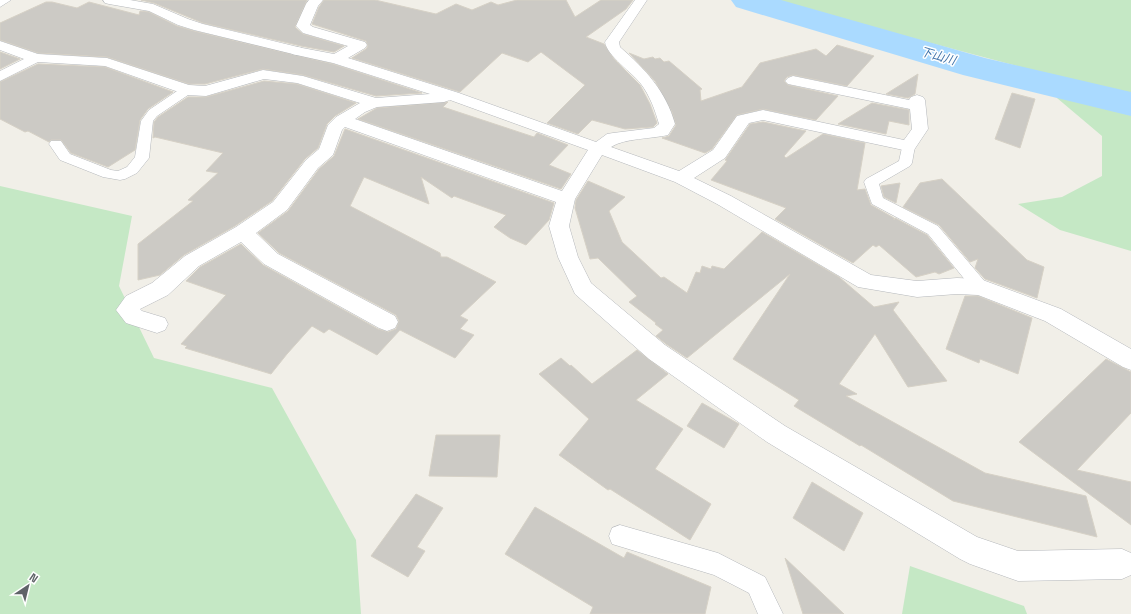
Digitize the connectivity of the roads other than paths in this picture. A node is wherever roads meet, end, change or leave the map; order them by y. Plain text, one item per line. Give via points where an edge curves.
1 (6, 0) edge
2 (109, 0) edge
3 (317, 0) edge
4 (641, 0) edge
5 (0, 4) edge
6 (0, 45) edge
7 (36, 58) junction
8 (336, 59) junction
9 (0, 77) edge
10 (793, 81) dead end
11 (187, 90) junction
12 (454, 96) junction
13 (375, 103) junction
14 (342, 120) junction
15 (56, 144) dead end
16 (908, 146) junction
17 (598, 148) junction
18 (681, 178) junction
19 (566, 199) junction
20 (243, 232) junction
21 (980, 287) junction
22 (387, 322) dead end
23 (157, 324) dead end
24 (1131, 360) edge
25 (620, 536) dead end
26 (1122, 564) dead end
27 (771, 614) edge

1 - 5 lane
2 - 8 street via 152,8 199,28
3 - 8 street via 312,4 303,26 308,30 360,45
4 - 17 street via 612,42 613,48 648,82 664,110 667,124 662,131 613,138
6 - 7 street
7 - 9 street
7 - 11 street via 107,62
8 - 12 street
10 - 16 street via 917,103 920,129
11 - 13 street via 206,91 263,74 298,79
11 - 15 lane via 147,121 142,158 132,170 120,176 108,174 65,157
12 - 13 street
12 - 17 street
13 - 14 street
14 - 19 street
14 - 20 street via 334,129 328,151 312,164 280,206
16 - 18 street via 764,115 743,119 719,154
16 - 21 lane via 905,163 871,182 877,201 933,230
17 - 18 street
17 - 19 street
18 - 21 street via 866,282 917,289
19 - 26 street via 560,226 568,257 583,288 657,352 776,434 970,549 1018,566
20 - 22 street via 271,259
20 - 23 street via 192,260 160,289 134,302 127,310 134,317
21 - 24 street via 1053,315
25 - 27 lane via 718,565 757,585

